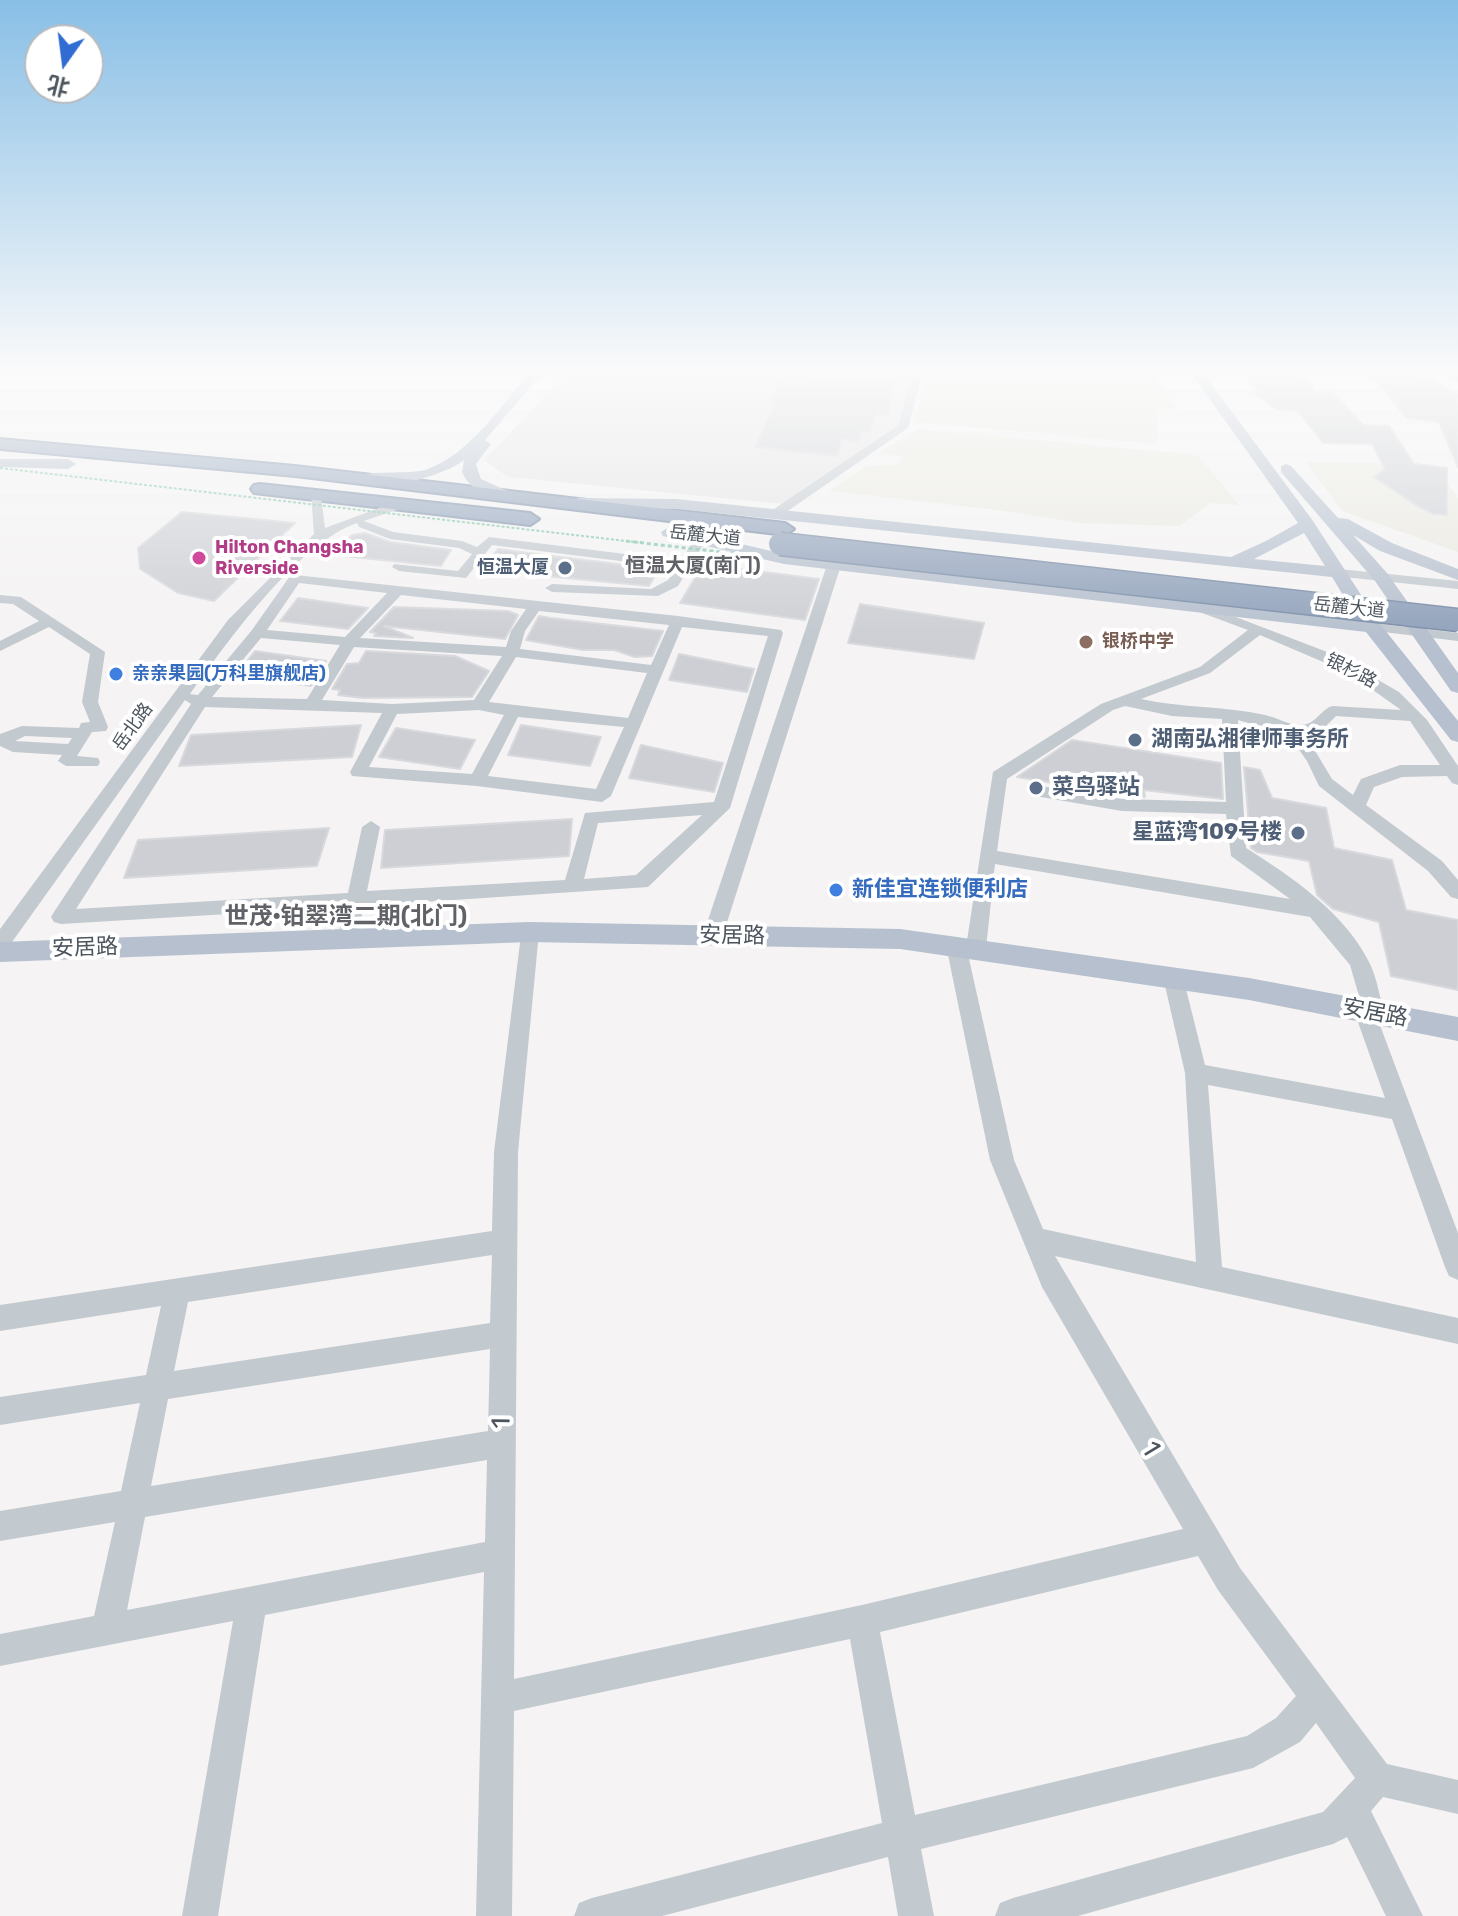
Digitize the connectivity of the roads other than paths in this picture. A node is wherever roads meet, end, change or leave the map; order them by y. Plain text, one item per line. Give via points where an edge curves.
1 (23, 459) edge
2 (162, 459) edge
3 (454, 459) edge
4 (472, 459) edge
5 (867, 459) edge
6 (1260, 459) edge
7 (1279, 459) edge
8 (68, 464) junction
9 (0, 466) edge
10 (179, 479) dead end
11 (361, 479) junction
12 (239, 486) dead end
13 (315, 496) junction
14 (506, 496) junction
15 (398, 505) junction
16 (1322, 511) junction
17 (541, 520) dead end
18 (363, 524) dead end
19 (589, 524) dead end
20 (1307, 524) junction
21 (669, 532) junction
22 (320, 535) junction
23 (781, 537) junction
24 (701, 539) junction
25 (479, 552) junction
26 (1232, 562) junction
27 (684, 565) junction
28 (834, 565) junction
29 (399, 567) dead end
30 (1339, 573) junction
31 (1458, 575) edge
32 (1381, 577) junction
33 (1458, 585) edge
34 (552, 588) dead end
35 (398, 590) junction
36 (0, 599) edge
37 (1458, 603) edge
38 (536, 605) junction
39 (1207, 610) junction
40 (678, 620) junction
41 (1458, 620) edge
42 (49, 621) junction
43 (1372, 627) junction
44 (1257, 630) junction
45 (257, 633) junction
46 (1420, 633) junction
47 (1458, 637) edge
48 (349, 642) junction
49 (0, 647) edge
50 (512, 652) junction
51 (656, 670) junction
52 (1456, 684) edge
53 (182, 693) junction
54 (1124, 700) junction
55 (200, 702) junction
56 (312, 704) junction
57 (479, 705) junction
58 (392, 709) junction
59 (513, 712) junction
60 (1230, 714) junction
61 (1414, 716) junction
62 (633, 723) junction
63 (1294, 730) junction
64 (84, 733) junction
65 (1458, 735) edge
66 (2, 740) edge
67 (72, 750) junction
68 (92, 762) dead end
69 (1455, 775) edge
70 (477, 780) junction
71 (1041, 792) dead end
72 (1356, 807) junction
73 (721, 808) junction
74 (1237, 808) junction
75 (371, 827) dead end
76 (987, 856) junction
77 (574, 881) dead end
78 (1458, 892) edge
79 (354, 899) junction
80 (1314, 910) junction
81 (529, 932) junction
82 (713, 935) junction
83 (348, 938) junction
84 (0, 944) edge
85 (966, 947) junction
86 (0, 952) edge
87 (1173, 977) junction
88 (1369, 1012) junction
89 (1458, 1029) edge
90 (1196, 1073) junction
91 (1402, 1111) junction
92 (1036, 1240) junction
93 (504, 1241) junction
94 (1458, 1267) edge
95 (1210, 1278) junction
96 (177, 1291) junction
97 (0, 1318) edge
98 (1458, 1331) edge
99 (503, 1334) junction
100 (157, 1387) junction
101 (0, 1411) edge
102 (502, 1443) junction
103 (133, 1504) junction
104 (0, 1526) edge
105 (1205, 1539) junction
106 (501, 1554) junction
107 (251, 1604) junction
108 (862, 1621) junction
109 (107, 1630) junction
110 (0, 1650) edge
111 (1317, 1697) junction
112 (499, 1698) junction
113 (1377, 1779) junction
114 (1458, 1797) edge
115 (1351, 1807) junction
116 (901, 1836) junction
117 (200, 1916) edge
118 (494, 1916) edge
119 (592, 1916) edge
120 (916, 1916) edge
121 (1013, 1916) edge
122 (1405, 1916) edge

1 - 8 highway
2 - 11 highway, 岳麓大道
3 - 11 main road via 417,476
4 - 14 main road via 468,464 473,481
5 - 23 street
6 - 20 main road, 银杉路
7 - 16 main road
8 - 9 main road
8 - 10 highway
11 - 14 highway, 岳麓大道
12 - 13 highway
13 - 15 highway
13 - 22 street
14 - 23 highway, 岳麓大道
15 - 17 highway
15 - 22 street, 岳北路
16 - 31 main road via 1386,547
16 - 32 main road
18 - 25 street via 390,535
19 - 21 highway, 岳麓大道
20 - 26 main road
20 - 30 main road, 银杉路
21 - 23 highway, 岳麓大道
21 - 24 main road
22 - 53 street, 岳北路 via 233,623
23 - 24 main road
23 - 26 main road
23 - 28 main road
23 - 37 highway, 岳麓大道
23 - 41 highway, 岳麓大道, bridge
24 - 27 street
25 - 27 street via 489,541
25 - 29 street via 461,575
26 - 30 main road
27 - 34 street via 673,583 653,593
28 - 39 main road
28 - 82 street
30 - 32 street
30 - 43 main road, 银杉路
32 - 33 street
32 - 46 main road
35 - 38 street
35 - 45 street via 295,579
35 - 48 street
36 - 42 street via 16,600
38 - 40 street
38 - 50 street via 518,631
39 - 43 main road
39 - 44 street, 银杉路
40 - 51 street
40 - 73 street via 776,633
42 - 49 street
42 - 64 street via 98,652 90,702 100,727 87,727
43 - 46 street
43 - 65 main road, 银杉路
44 - 54 street via 1205,670
44 - 61 street, 银杉路 via 1371,679
45 - 48 street
45 - 55 street
46 - 47 street
46 - 52 main road
48 - 50 street
48 - 56 street
50 - 51 street
50 - 57 street
51 - 62 street
53 - 55 street
53 - 84 street, 岳北路
54 - 60 street via 1172,711
54 - 76 street, 1 via 999,776
55 - 56 street
55 - 79 street via 61,917
56 - 58 street
57 - 58 street
57 - 59 street
58 - 70 street via 358,772
59 - 62 street
59 - 70 street
60 - 63 street
60 - 74 street
61 - 63 street via 1332,711 1314,728
61 - 69 street, 银杉路
62 - 70 street via 602,796
63 - 72 street via 1325,782
64 - 66 street via 22,731
64 - 67 street
66 - 67 street via 13,747
67 - 68 street via 66,761
69 - 72 street via 1400,771 1367,783
71 - 74 street via 1122,805
72 - 78 street via 1435,866
73 - 77 street via 591,817
73 - 79 street via 641,882
74 - 80 street via 1237,851 1275,874
75 - 79 street
76 - 80 street
76 - 85 street, 1
79 - 83 street
80 - 88 street via 1358,960
81 - 82 main road, 安居路
81 - 83 main road, 安居路
81 - 93 street, 1 via 506,1152
82 - 85 main road, 安居路 via 900,939
83 - 86 main road, 安居路
85 - 87 main road, 安居路
85 - 92 street, 1 via 1002,1160
87 - 88 main road, 安居路
87 - 90 street
88 - 89 main road, 安居路
88 - 91 street
90 - 91 street
90 - 95 street
91 - 94 street
92 - 95 street
92 - 105 street, 1 via 1051,1278
93 - 96 street
93 - 99 street, 1
95 - 98 street
96 - 97 street
96 - 100 street
99 - 100 street
99 - 102 street, 1
100 - 101 street
100 - 103 street
102 - 103 street
102 - 106 street, 1
103 - 104 street
103 - 109 street
105 - 108 street
105 - 111 street, 1
106 - 107 street
106 - 112 street, 1
107 - 109 street
107 - 117 street
108 - 112 street
108 - 116 street
109 - 110 street
111 - 113 street, 1
111 - 116 street via 1288,1730 1253,1751
112 - 118 street, 1
113 - 114 street
113 - 115 street
115 - 121 street via 1333,1827
115 - 122 street
116 - 119 street
116 - 120 street

